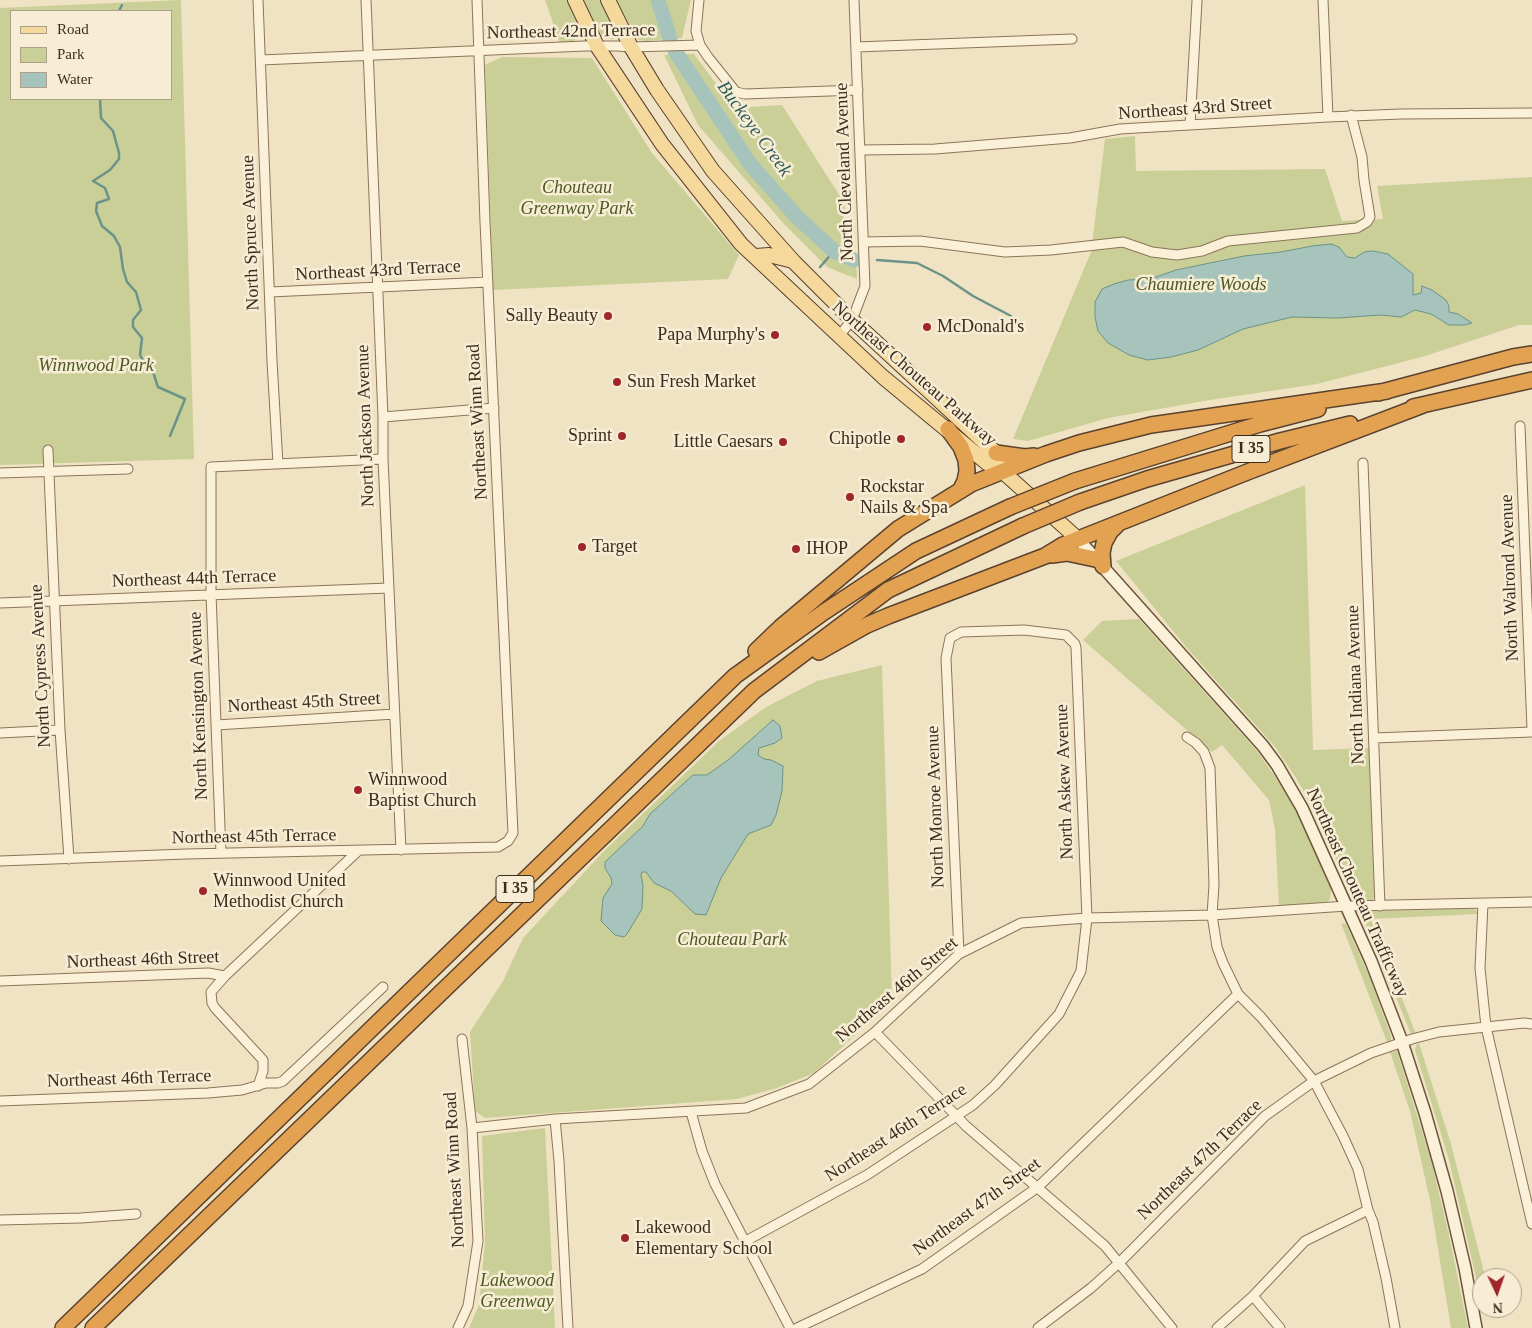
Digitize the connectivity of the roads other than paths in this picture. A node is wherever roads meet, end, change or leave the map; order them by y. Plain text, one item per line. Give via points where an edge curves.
1 (258, 0) edge
2 (366, 0) edge
3 (477, 0) edge
4 (576, 0) edge
5 (608, 0) edge
6 (699, 0) edge
7 (854, 0) edge
8 (1323, 0) edge
9 (1197, 1) edge
10 (1072, 39) dead end
11 (700, 45) junction
12 (597, 46) junction
13 (631, 47) junction
14 (856, 47) junction
15 (480, 51) junction
16 (368, 55) junction
17 (261, 60) junction
18 (858, 90) junction
19 (1532, 113) edge
20 (1352, 115) junction
21 (1328, 116) junction
22 (1190, 125) junction
23 (860, 150) junction
24 (864, 242) junction
25 (756, 256) junction
26 (794, 262) junction
27 (488, 282) junction
28 (377, 288) junction
29 (270, 292) junction
30 (852, 320) junction
31 (839, 336) junction
32 (1532, 354) edge
33 (1532, 380) edge
34 (1386, 391) junction
35 (1423, 404) junction
36 (494, 408) junction
37 (383, 417) junction
38 (1520, 426) dead end
39 (948, 429) junction
40 (48, 450) dead end
41 (996, 453) junction
42 (1046, 454) junction
43 (383, 459) junction
44 (1363, 463) dead end
45 (278, 464) junction
46 (128, 469) dead end
47 (48, 472) junction
48 (1002, 472) junction
49 (0, 473) edge
50 (960, 491) junction
51 (1120, 523) junction
52 (1078, 540) junction
53 (1045, 556) junction
54 (1099, 562) junction
55 (389, 588) junction
56 (211, 594) junction
57 (54, 601) junction
58 (0, 603) edge
59 (946, 658) joint
60 (735, 676) junction
61 (754, 691) junction
62 (395, 714) junction
63 (216, 725) junction
64 (60, 730) junction
65 (1532, 731) edge
66 (0, 733) edge
67 (1187, 737) dead end
68 (1374, 738) junction
69 (508, 841) joint
70 (401, 850) junction
71 (358, 851) junction
72 (221, 853) junction
73 (69, 859) junction
74 (0, 861) edge
75 (1532, 902) edge
76 (1483, 904) junction
77 (1347, 906) junction
78 (1380, 906) junction
79 (1212, 915) junction
80 (1086, 918) junction
81 (959, 954) junction
82 (225, 976) junction
83 (0, 981) edge
84 (383, 988) dead end
85 (1238, 994) junction
86 (1532, 1024) edge
87 (1486, 1027) junction
88 (875, 1032) junction
89 (462, 1039) dead end
90 (1402, 1042) junction
91 (1314, 1082) junction
92 (258, 1086) junction
93 (0, 1101) edge
94 (691, 1112) junction
95 (956, 1116) junction
96 (554, 1119) junction
97 (472, 1128) junction
98 (1038, 1188) junction
99 (1368, 1210) junction
100 (136, 1214) dead end
101 (0, 1220) edge
102 (1532, 1220) edge
103 (744, 1242) junction
104 (1120, 1262) junction
105 (1253, 1296) junction
106 (62, 1328) edge
107 (93, 1328) edge
108 (458, 1328) edge
109 (568, 1328) edge
110 (790, 1328) edge
111 (797, 1328) edge
112 (1038, 1328) edge
113 (1172, 1328) edge
114 (1217, 1328) edge
115 (1280, 1328) edge
116 (1395, 1328) edge
117 (1476, 1328) edge

1 - 17 street, North Spruce Avenue
2 - 16 street, North Jackson Avenue
3 - 15 street, Northeast Winn Road
4 - 12 main road, Northeast Chouteau Parkway
5 - 13 main road, Northeast Chouteau Parkway
6 - 11 street via 696,31
7 - 14 street, North Cleveland Avenue
8 - 21 street
9 - 22 street
10 - 14 street
11 - 13 street, Northeast 42nd Terrace
11 - 18 street via 736,92
12 - 13 street, Northeast 42nd Terrace
12 - 15 street, Northeast 42nd Terrace
12 - 25 main road, Northeast Chouteau Parkway via 662,144 741,244
13 - 26 main road, Northeast Chouteau Parkway via 713,171
14 - 18 street, North Cleveland Avenue
15 - 16 street, Northeast 42nd Terrace
15 - 27 street, Northeast Winn Road
16 - 17 street, Northeast 42nd Terrace
16 - 28 street, North Jackson Avenue
17 - 29 street, North Spruce Avenue
18 - 23 street, North Cleveland Avenue
19 - 20 street, Northeast 43rd Street
20 - 21 street, Northeast 43rd Street
20 - 24 street via 1362,157 1370,217 1362,225 1351,228 1228,242 1177,255 1152,252 1123,242 1005,252 920,241
21 - 22 street, Northeast 43rd Street
22 - 23 street, Northeast 43rd Street via 1120,129 1070,138 935,149
23 - 24 street, North Cleveland Avenue
24 - 30 street, North Cleveland Avenue via 865,286
25 - 26 main road via 769,255
25 - 31 main road, Northeast Chouteau Parkway
26 - 30 main road, Northeast Chouteau Parkway
27 - 28 street, Northeast 43rd Terrace
27 - 36 street, Northeast Winn Road
28 - 29 street, Northeast 43rd Terrace
28 - 37 street, North Jackson Avenue
29 - 45 street, North Spruce Avenue
30 - 31 street, North Cleveland Avenue
30 - 41 main road, Northeast Chouteau Parkway
31 - 39 main road, Northeast Chouteau Parkway via 883,377
32 - 34 highway, I 35
33 - 35 highway, I 35
34 - 42 highway via 1151,425
34 - 60 highway, I 35, bridge via 1260,424 1075,481 1010,507 916,551
35 - 51 highway
35 - 61 highway, I 35, bridge via 1147,479 1023,526 888,590
36 - 37 street
36 - 69 street, Northeast Winn Road via 513,833
37 - 43 street, North Jackson Avenue
38 - 65 street, North Walrond Avenue
39 - 48 main road, Northeast Chouteau Parkway
39 - 50 highway via 966,460 967,471
40 - 47 street, North Cypress Avenue
41 - 42 highway via 1025,457
41 - 48 main road, Northeast Chouteau Parkway
42 - 48 highway
43 - 45 street
43 - 55 street, North Jackson Avenue
44 - 68 street, North Indiana Avenue
45 - 56 street, North Kensington Avenue via 211,467
46 - 47 street
47 - 49 street
47 - 57 street, North Cypress Avenue
48 - 50 highway
48 - 52 main road
50 - 60 highway via 898,529 781,627
51 - 52 highway
51 - 54 highway via 1104,543
52 - 53 highway
52 - 54 main road, Northeast Chouteau Trafficway
53 - 54 highway via 1067,553
53 - 61 highway via 867,625 806,659 783,677
54 - 77 main road, Northeast Chouteau Trafficway via 1277,765 1302,808
55 - 56 street, Northeast 44th Terrace
55 - 62 street, North Jackson Avenue
56 - 57 street, Northeast 44th Terrace
56 - 63 street, North Kensington Avenue
57 - 58 street, Northeast 44th Terrace
57 - 64 street, North Cypress Avenue
59 - 80 street, North Askew Avenue via 950,638 961,632 1024,630 1066,635 1076,644
59 - 81 street, North Monroe Avenue
60 - 106 highway, I 35
61 - 107 highway, I 35
62 - 63 street, Northeast 45th Street
62 - 70 street, North Jackson Avenue
63 - 72 street, North Kensington Avenue
64 - 66 street
64 - 73 street, North Cypress Avenue
65 - 68 street
67 - 79 street via 1204,752 1210,768
68 - 78 street, North Indiana Avenue
69 - 70 street, Northeast 45th Terrace via 498,847
70 - 71 street, Northeast 45th Terrace
71 - 72 street, Northeast 45th Terrace
71 - 82 street, Northeast 46th Street
72 - 73 street, Northeast 45th Terrace
73 - 74 street, Northeast 45th Terrace
75 - 76 street, Northeast 46th Street
76 - 78 street, Northeast 46th Street
76 - 87 street via 1480,968
77 - 78 street, Northeast 46th Street
77 - 79 street, Northeast 46th Street
77 - 90 main road, Northeast Chouteau Trafficway
79 - 80 street, Northeast 46th Street
79 - 85 street via 1223,963
80 - 81 street, Northeast 46th Street via 1021,923
80 - 95 street, Northeast 46th Terrace via 1081,971 1060,1014 995,1085
81 - 88 street, Northeast 46th Street
82 - 83 street, Northeast 46th Street
82 - 92 street via 211,992 212,1003 263,1060
84 - 92 street, Northeast 46th Terrace via 283,1081
85 - 91 street
85 - 98 street, Northeast 47th Street
86 - 87 street, Northeast 47th Terrace
87 - 90 street, Northeast 47th Terrace via 1439,1032
87 - 102 street
88 - 94 street, Northeast 46th Street via 809,1084 746,1108
88 - 95 street
89 - 97 street, Northeast Winn Road
90 - 91 street, Northeast 47th Terrace via 1371,1053
90 - 117 main road, Northeast Chouteau Trafficway via 1447,1191
91 - 99 street via 1358,1169
91 - 104 street, Northeast 47th Terrace via 1266,1116
92 - 93 street, Northeast 46th Terrace via 208,1093
94 - 96 street, Northeast 46th Street
94 - 103 street via 709,1170
95 - 98 street
95 - 103 street, Northeast 46th Terrace via 867,1175
96 - 97 street, Northeast 46th Street
96 - 109 street
97 - 108 street, Northeast Winn Road via 478,1241 468,1306
98 - 104 street
98 - 111 street, Northeast 47th Street via 922,1269
99 - 105 street via 1305,1241
99 - 116 street via 1384,1268
100 - 101 street
103 - 110 street
104 - 112 street, Northeast 47th Terrace
104 - 113 street
105 - 114 street
105 - 115 street

